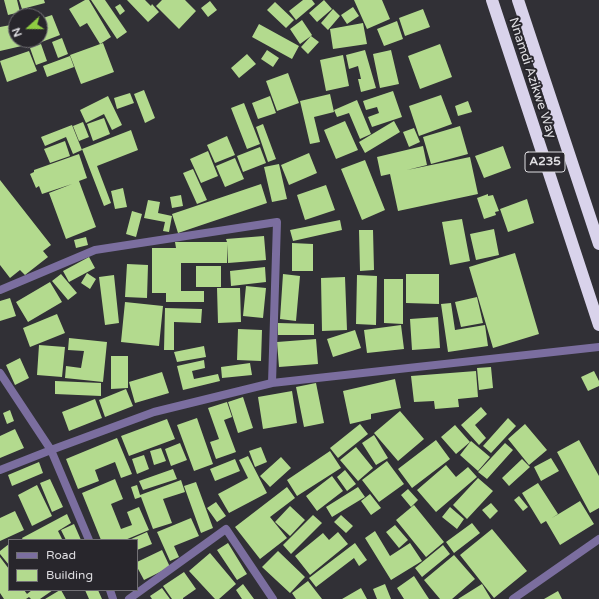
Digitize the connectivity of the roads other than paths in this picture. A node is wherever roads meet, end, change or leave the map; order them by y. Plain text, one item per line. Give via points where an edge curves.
1 (492, 0) edge
2 (518, 0) edge
3 (599, 244) edge
4 (0, 290) edge
5 (599, 325) edge
6 (599, 347) edge
7 (0, 375) edge
8 (272, 383) junction
9 (51, 450) junction
10 (0, 470) edge
11 (89, 539) edge
12 (599, 539) edge
13 (129, 599) edge
14 (273, 599) edge
15 (512, 599) edge

1 - 5 highway, Nnamdi Azikwe Way / A235
2 - 3 highway, Nnamdi Azikwe Way / A235
4 - 8 street via 96,250 277,222
6 - 8 street
7 - 9 street
8 - 9 street via 154,412
9 - 10 street
9 - 11 street
12 - 15 street
13 - 14 street via 226,529

